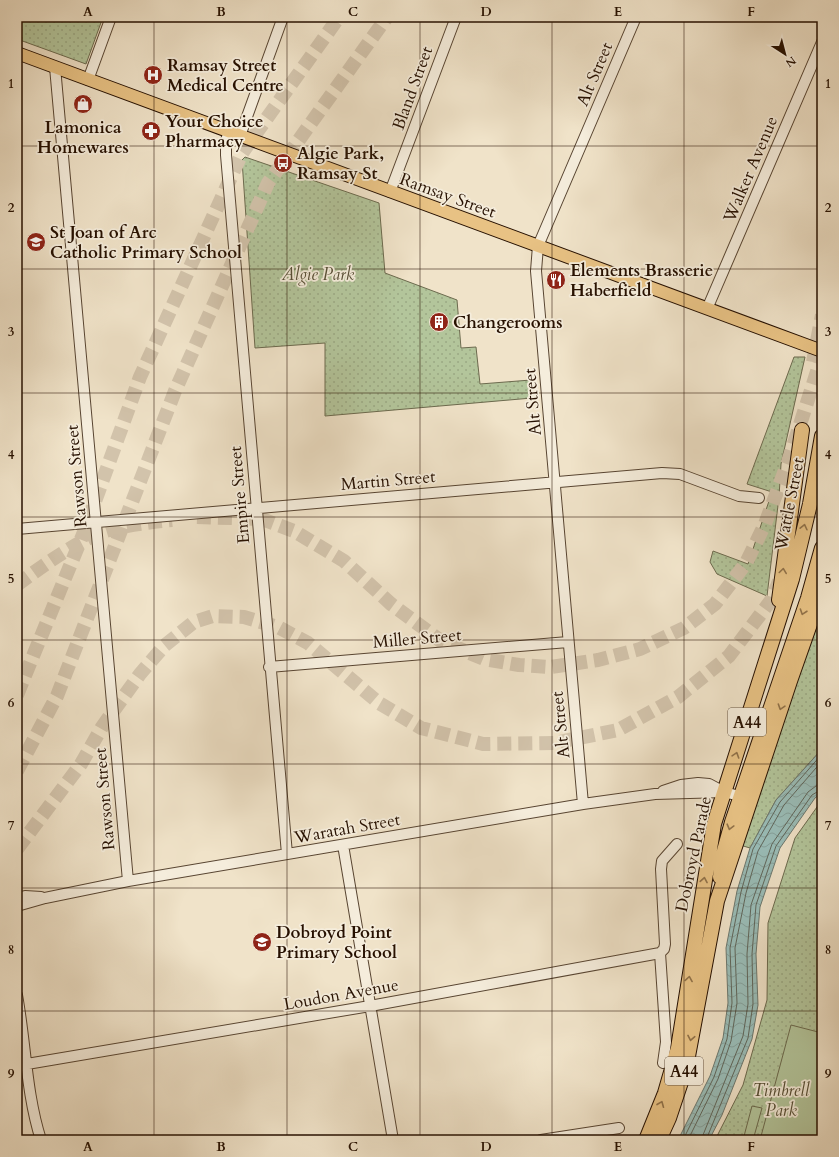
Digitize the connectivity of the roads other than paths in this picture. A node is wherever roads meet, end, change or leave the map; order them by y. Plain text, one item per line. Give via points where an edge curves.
1 (111, 17) edge
2 (283, 17) edge
3 (456, 17) edge
4 (636, 17) edge
5 (822, 42) edge
6 (17, 53) edge
7 (55, 67) junction
8 (88, 80) junction
9 (234, 134) junction
10 (390, 192) junction
11 (538, 246) junction
12 (707, 309) junction
13 (822, 351) edge
14 (802, 430) dead end
15 (822, 436) edge
16 (554, 482) junction
17 (759, 498) dead end
18 (256, 508) junction
19 (96, 521) junction
20 (17, 528) edge
21 (822, 548) edge
22 (792, 579) joint
23 (822, 590) edge
24 (568, 642) junction
25 (770, 651) junction
26 (269, 667) junction
27 (724, 792) junction
28 (745, 798) junction
29 (583, 804) junction
30 (677, 844) dead end
31 (343, 845) junction
32 (287, 854) junction
33 (128, 881) junction
34 (17, 898) edge
35 (45, 898) junction
36 (17, 906) edge
37 (660, 953) junction
38 (17, 995) edge
39 (370, 1006) junction
40 (663, 1063) dead end
41 (27, 1064) junction
42 (619, 1128) dead end
43 (41, 1140) edge
44 (393, 1140) edge
45 (541, 1140) edge
46 (646, 1140) edge
47 (659, 1140) edge

1 - 8 street
2 - 9 street, Empire Street
3 - 10 street, Bland Street
4 - 11 street, Alt Street
5 - 12 street, Walker Avenue
6 - 7 main road, Ramsay Street
7 - 8 main road, Ramsay Street
7 - 19 street, Rawson Street
8 - 9 main road, Ramsay Street
9 - 10 main road, Ramsay Street
9 - 18 street, Empire Street via 226,140 226,155
10 - 11 main road, Ramsay Street
11 - 12 main road, Ramsay Street
11 - 16 street, Alt Street via 536,271
12 - 13 main road, Ramsay Street
25 -> 14 highway
22 -> 15 highway, Wattle Street / A44 via 810,504
16 - 17 street, Martin Street via 662,473 680,474 739,496
16 - 18 street, Martin Street
16 - 24 street, Alt Street
18 - 19 street, Martin Street
18 - 26 street, Empire Street
19 - 20 street, Martin Street
19 - 33 street, Rawson Street
21 -> 28 highway
22 - 25 highway, Dobroyd Parade / A44
23 -> 28 highway, Dobroyd Parade / A44
24 - 26 street, Miller Street
24 - 29 street, Alt Street
27 -> 25 highway, Dobroyd Parade / A44
26 - 32 street, Empire Street
27 - 28 street, Waratah Street
27 - 29 street, Waratah Street via 709,784 693,782 655,794
46 -> 27 highway, Dobroyd Parade / A44 via 665,1093 678,1048 714,824
28 -> 47 highway, Dobroyd Parade / A44 via 717,901 686,1067
29 - 31 street, Waratah Street
30 - 37 street, Dobroyd Parade via 662,861 665,944
31 - 32 street, Waratah Street
31 - 39 street
32 - 33 street, Waratah Street
33 - 35 street, Waratah Street
34 - 35 street, Waratah Street
35 - 36 street, Waratah Street
37 - 39 street, Loudon Avenue
37 - 40 street, Dobroyd Parade via 666,1042
38 - 41 street
39 - 41 street, Loudon Avenue
39 - 44 street
41 - 43 street via 31,1106
42 - 45 street

